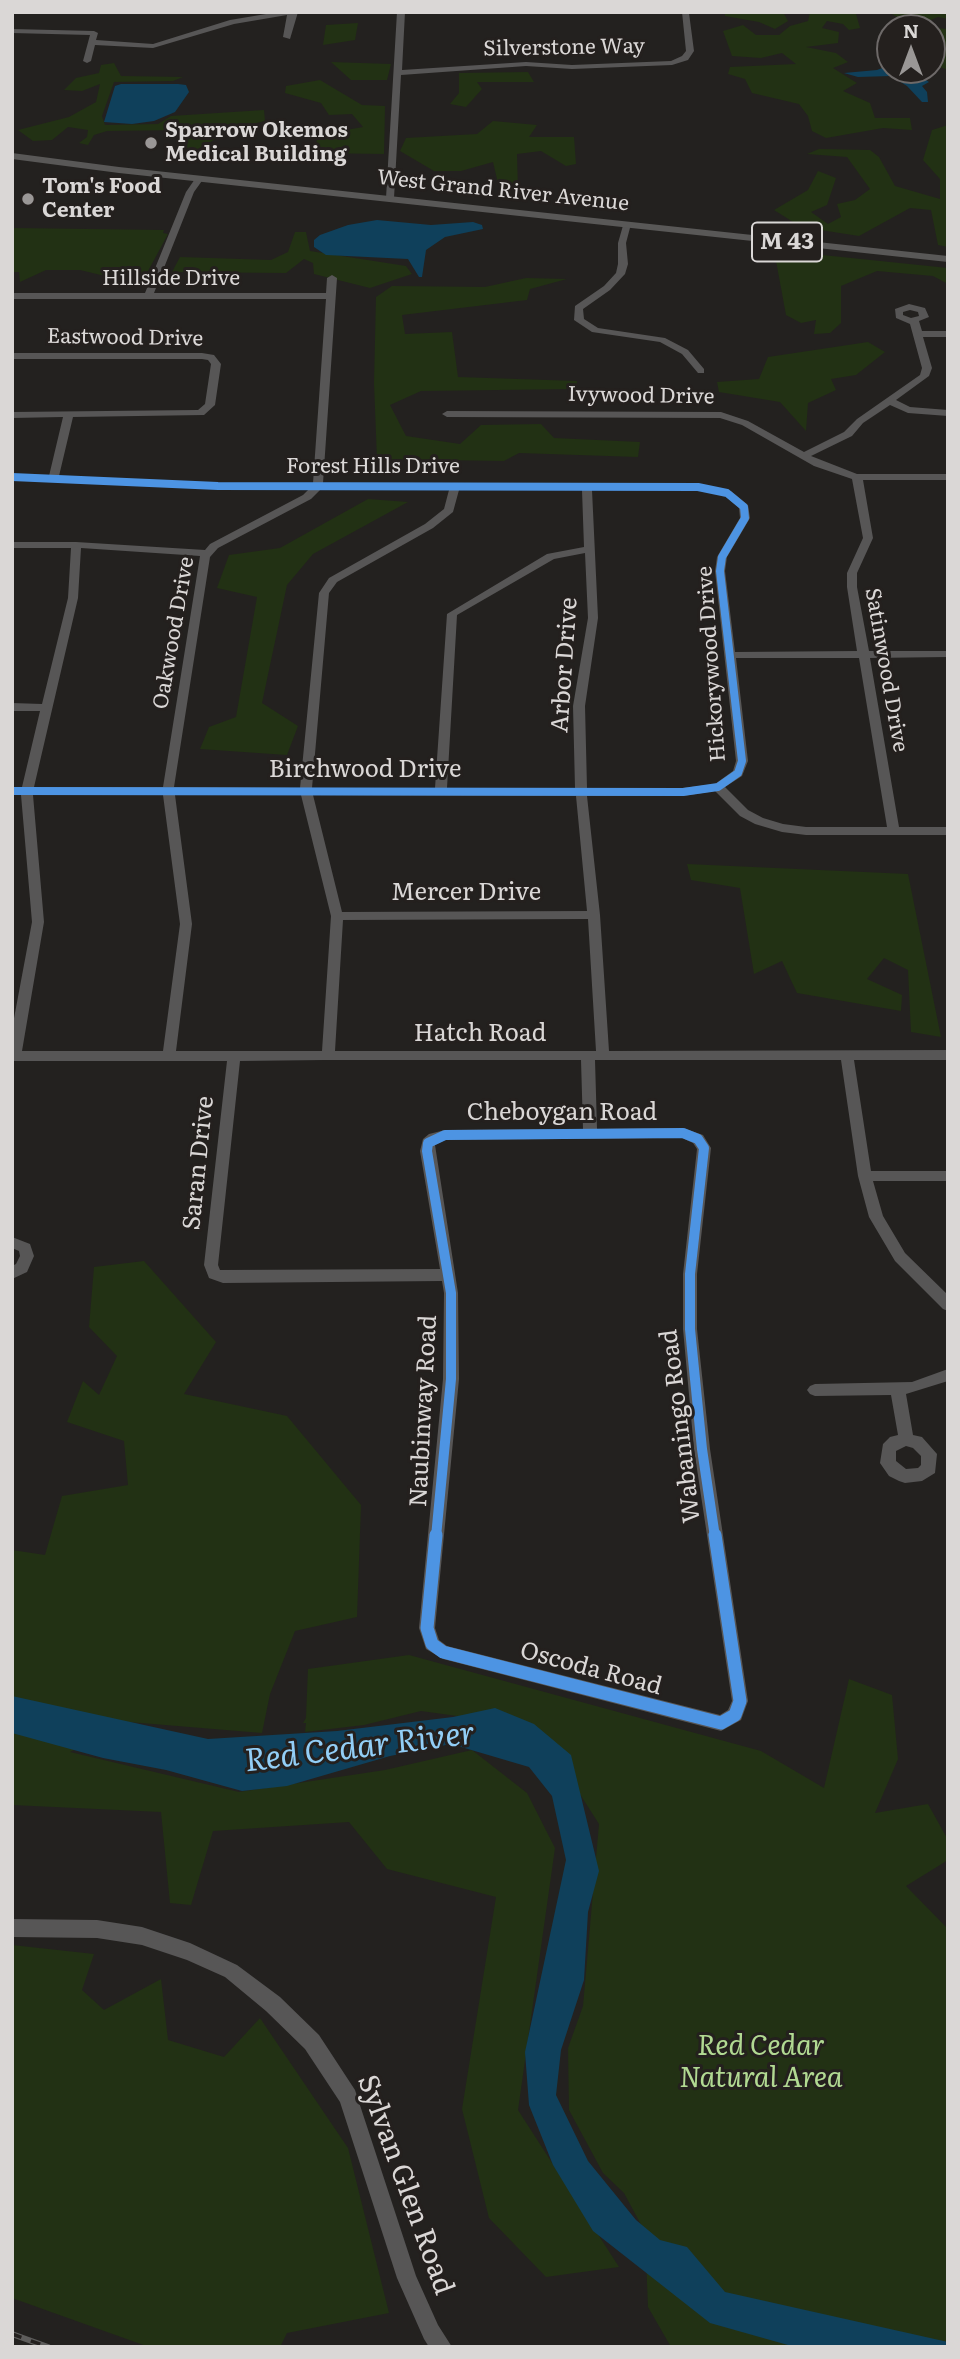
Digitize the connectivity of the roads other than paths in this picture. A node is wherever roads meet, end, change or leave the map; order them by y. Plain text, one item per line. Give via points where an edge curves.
1 (292, 12) edge
2 (401, 12) edge
3 (685, 13) edge
4 (12, 31) edge
5 (287, 37) dead end
6 (92, 42) junction
7 (87, 61) dead end
8 (397, 73) junction
9 (12, 156) edge
10 (200, 178) junction
11 (390, 198) junction
12 (627, 224) junction
13 (948, 259) edge
14 (332, 278) dead end
15 (12, 296) edge
16 (148, 296) junction
17 (330, 296) junction
18 (914, 321) dead end
19 (918, 334) junction
20 (948, 334) edge
21 (12, 356) edge
22 (701, 371) dead end
23 (890, 401) junction
24 (948, 413) edge
25 (447, 414) dead end
26 (12, 415) edge
27 (69, 415) junction
28 (805, 456) junction
29 (12, 477) edge
30 (54, 477) junction
31 (857, 477) junction
32 (948, 477) edge
33 (318, 486) junction
34 (587, 486) junction
35 (456, 487) junction
36 (732, 496) joint
37 (12, 545) edge
38 (76, 545) junction
39 (589, 549) junction
40 (207, 553) junction
41 (730, 654) junction
42 (862, 654) junction
43 (948, 654) edge
44 (12, 707) edge
45 (47, 708) junction
46 (718, 787) junction
47 (27, 790) junction
48 (168, 790) junction
49 (441, 790) junction
50 (12, 791) edge
51 (306, 791) junction
52 (580, 791) junction
53 (894, 831) junction
54 (948, 831) edge
55 (594, 915) junction
56 (337, 916) junction
57 (847, 1055) junction
58 (948, 1055) edge
59 (13, 1056) edge
60 (169, 1056) junction
61 (588, 1056) junction
62 (603, 1056) junction
63 (234, 1057) junction
64 (328, 1057) junction
65 (590, 1134) junction
66 (695, 1137) joint
67 (430, 1140) joint
68 (865, 1176) junction
69 (948, 1176) edge
70 (12, 1242) edge
71 (12, 1273) edge
72 (448, 1275) junction
73 (948, 1305) edge
74 (948, 1375) edge
75 (815, 1390) dead end
76 (898, 1390) junction
77 (906, 1440) dead end
78 (432, 1644) joint
79 (738, 1712) joint
80 (12, 1928) edge
81 (442, 2347) edge

1 - 5 street
1 - 6 street via 233,22 153,46
2 - 8 street
3 - 8 street, Silverstone Way via 690,51 671,63 526,64
4 - 6 street via 82,31 94,33
6 - 7 street
8 - 11 street
9 - 10 main road, West Grand River Avenue / M 43
10 - 11 main road, West Grand River Avenue / M 43
10 - 16 street via 190,192
11 - 12 main road, West Grand River Avenue / M 43
12 - 13 main road, West Grand River Avenue / M 43
12 - 22 street via 620,274 578,308 579,320 595,330 662,340 685,352
14 - 17 street
15 - 16 street, Hillside Drive
16 - 17 street, Hillside Drive
17 - 33 street
18 - 19 street
19 - 20 street
19 - 23 street via 926,373
21 - 27 street, Eastwood Drive via 202,356 215,361 210,405 201,413
23 - 24 street via 908,410
23 - 28 street via 848,434
25 - 28 street, Ivywood Drive via 720,415 746,423
26 - 27 street
27 - 30 street
28 - 31 street, Ivywood Drive
29 - 30 street, Forest Hills Drive
30 - 33 street, Forest Hills Drive
31 - 32 street, Ivywood Drive
31 - 42 street, Satinwood Drive via 868,529 851,580
33 - 35 street, Forest Hills Drive
33 - 40 street, Oakwood Drive via 307,497
34 - 35 street, Forest Hills Drive
34 - 36 street, Forest Hills Drive via 698,487
34 - 39 street, Arbor Drive
35 - 51 street via 449,510 439,518 327,587
36 - 41 street, Hickorywood Drive via 744,507 745,518 720,563
37 - 38 street
38 - 40 street
38 - 45 street via 73,597
39 - 49 street via 551,556 452,614
39 - 52 street, Arbor Drive via 593,618 579,706
40 - 48 street, Oakwood Drive
41 - 42 street
41 - 46 street, Hickorywood Drive via 742,761 737,773
42 - 43 street
42 - 53 street, Satinwood Drive
44 - 45 street
45 - 47 street
46 - 52 street, Birchwood Drive via 683,792
46 - 53 street via 744,813 772,826 806,831
47 - 48 street, Birchwood Drive
47 - 50 street, Birchwood Drive
47 - 59 street via 38,922
48 - 51 street, Birchwood Drive
48 - 60 street, Oakwood Drive via 186,924
49 - 51 street, Birchwood Drive
49 - 52 street, Birchwood Drive
51 - 56 street
52 - 55 street, Arbor Drive
53 - 54 street
55 - 56 street, Mercer Drive
55 - 62 street, Arbor Drive
56 - 64 street
57 - 58 street, Hatch Road
57 - 62 street, Hatch Road
57 - 68 street
59 - 60 street, Hatch Road
60 - 63 street, Hatch Road
61 - 62 street, Hatch Road
61 - 64 street, Hatch Road
61 - 65 street
63 - 64 street, Hatch Road
63 - 72 street, Saran Drive via 211,1265 214,1274
65 - 66 street, Cheboygan Road via 682,1133
65 - 67 street, Cheboygan Road via 445,1135
66 - 79 street, Wabaningo Road via 704,1152 690,1274 690,1320 702,1448 740,1700
67 - 72 street, Naubinway Road via 427,1152
68 - 69 street
68 - 73 street via 872,1208 887,1238 906,1265
70 - 71 street via 25,1248 27,1256 22,1268
72 - 78 street, Naubinway Road via 451,1379 427,1628
74 - 76 street
75 - 76 street
76 - 77 street
78 - 79 street, Oscoda Road via 443,1652 706,1720 726,1721
80 - 81 street, Sylvan Glen Road via 97,1929 142,1936 190,1952 231,1972 310,2040 348,2097 407,2278

